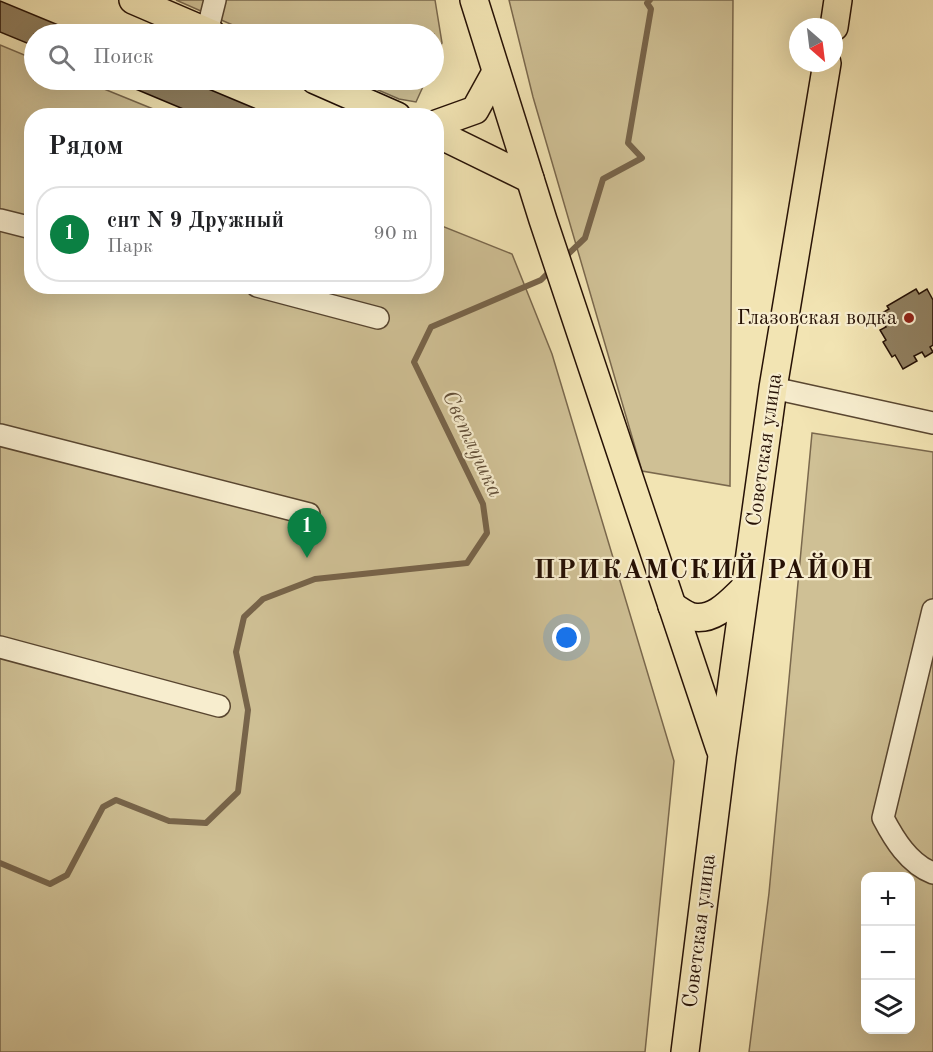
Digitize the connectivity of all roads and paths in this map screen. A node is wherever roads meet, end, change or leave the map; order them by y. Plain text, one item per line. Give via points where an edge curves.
1 (133, 0) edge
2 (215, 0) edge
3 (474, 0) edge
4 (838, 0) edge
5 (835, 18) edge
6 (188, 24) edge
7 (211, 24) edge
8 (496, 72) junction
9 (826, 72) edge
10 (338, 90) edge
11 (379, 108) edge
12 (444, 121) edge
13 (444, 137) edge
14 (530, 178) junction
15 (0, 220) edge
16 (24, 226) edge
17 (287, 294) edge
18 (378, 318) dead end
19 (773, 388) junction
20 (933, 423) edge
21 (0, 435) edge
22 (309, 514) dead end
23 (745, 588) junction
24 (672, 606) junction
25 (933, 610) edge
26 (0, 647) edge
27 (219, 706) dead end
28 (722, 756) junction
29 (933, 873) edge
30 (685, 1052) edge

1 - 6 main road
2 - 7 street
3 - 8 main road
4 - 5 main road
8 - 12 main road via 475,110
8 - 14 main road
9 - 19 main road, Советская улица
10 - 11 main road
13 - 14 main road
14 - 24 main road
15 - 16 street
17 - 18 street
19 - 20 street
19 - 23 main road, Советская улица
21 - 22 street
23 - 24 main road via 723,609 709,616 692,617
23 - 28 main road, Советская улица
24 - 28 main road
25 - 29 street via 883,818 897,844
26 - 27 street
28 - 30 main road, Советская улица

